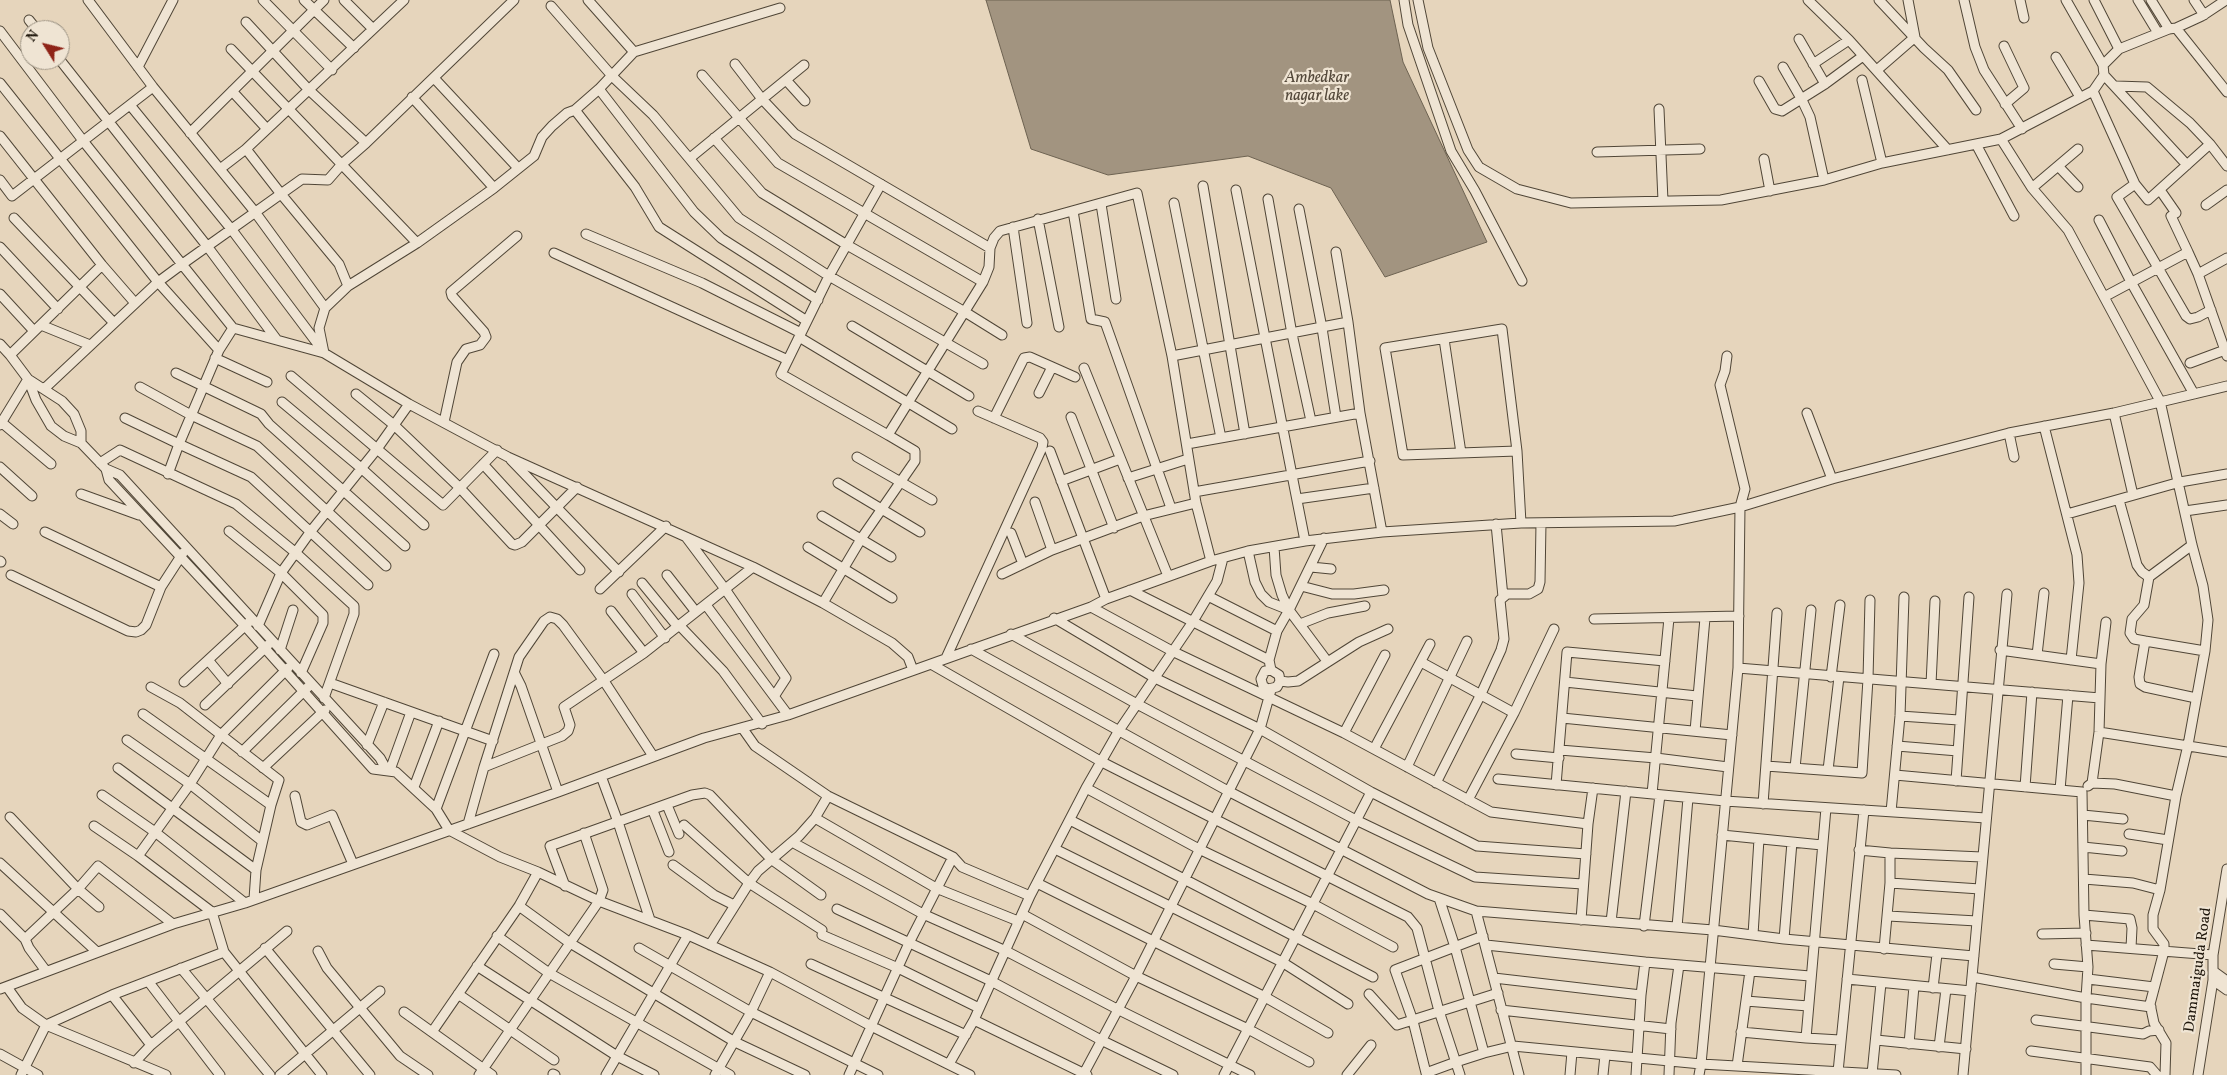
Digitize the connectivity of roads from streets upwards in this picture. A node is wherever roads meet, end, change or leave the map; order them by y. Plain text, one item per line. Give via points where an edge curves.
1 (88, 0) edge
2 (173, 0) edge
3 (263, 0) edge
4 (304, 0) edge
5 (324, 0) edge
6 (344, 0) edge
7 (404, 0) edge
8 (514, 0) edge
9 (588, 0) edge
10 (1404, 0) edge
11 (1418, 0) edge
12 (1808, 0) edge
13 (1879, 0) edge
14 (1908, 0) edge
15 (1964, 0) edge
16 (2020, 0) edge
17 (2066, 0) edge
18 (2094, 0) edge
19 (2138, 0) edge
20 (2151, 0) edge
21 (2194, 0) edge
22 (2226, 0) edge
23 (551, 6) dead end
24 (780, 8) dead end
25 (314, 10) junction
26 (2204, 15) junction
27 (2024, 18) dead end
28 (246, 22) dead end
29 (373, 29) junction
30 (2172, 29) junction
31 (0, 30) edge
32 (294, 30) junction
33 (2158, 33) junction
34 (1915, 37) junction
35 (1799, 39) dead end
36 (1849, 40) junction
37 (2004, 46) dead end
38 (354, 48) junction
39 (231, 49) dead end
40 (2119, 50) junction
41 (273, 52) junction
42 (634, 52) junction
43 (1863, 56) junction
44 (2056, 57) dead end
45 (735, 64) dead end
46 (1813, 64) junction
47 (804, 65) dead end
48 (138, 67) junction
49 (1782, 67) dead end
50 (68, 70) edge
51 (332, 70) junction
52 (1876, 70) junction
53 (2104, 70) junction
54 (252, 72) junction
55 (702, 75) dead end
56 (613, 77) junction
57 (434, 78) junction
58 (786, 80) junction
59 (1862, 80) dead end
60 (1759, 81) dead end
61 (0, 84) edge
62 (1825, 84) junction
63 (2116, 86) junction
64 (153, 87) junction
65 (599, 89) junction
66 (309, 90) junction
67 (232, 91) junction
68 (2093, 91) junction
69 (2227, 92) edge
70 (2080, 96) junction
71 (412, 97) junction
72 (762, 99) junction
73 (1802, 100) junction
74 (805, 101) dead end
75 (2005, 104) junction
76 (130, 106) junction
77 (288, 109) junction
78 (1659, 109) dead end
79 (575, 110) junction
80 (1976, 110) dead end
81 (738, 119) junction
82 (108, 122) junction
83 (267, 129) junction
84 (2022, 129) junction
85 (190, 133) junction
86 (0, 136) edge
87 (714, 138) junction
88 (2001, 139) junction
89 (84, 142) junction
90 (366, 143) junction
91 (1976, 144) junction
92 (2210, 144) junction
93 (246, 149) junction
94 (1700, 149) dead end
95 (2078, 149) dead end
96 (1661, 150) junction
97 (1948, 150) junction
98 (1597, 152) dead end
99 (690, 158) junction
100 (1764, 159) dead end
101 (59, 160) junction
102 (1882, 163) junction
103 (342, 164) junction
104 (2187, 165) junction
105 (2058, 166) junction
106 (2227, 166) edge
107 (518, 168) junction
108 (220, 169) junction
109 (33, 179) junction
110 (0, 180) edge
111 (1824, 180) junction
112 (881, 184) junction
113 (2135, 184) junction
114 (1203, 186) dead end
115 (2078, 187) dead end
116 (494, 188) junction
117 (2032, 188) junction
118 (1236, 190) dead end
119 (1770, 190) junction
120 (2160, 190) junction
121 (2227, 190) edge
122 (281, 194) junction
123 (1268, 199) dead end
124 (1662, 201) junction
125 (1174, 203) dead end
126 (1101, 204) junction
127 (2206, 205) dead end
128 (1299, 209) dead end
129 (1073, 211) junction
130 (255, 212) junction
131 (865, 215) junction
132 (2014, 216) dead end
133 (14, 218) dead end
134 (1038, 219) junction
135 (2099, 220) dead end
136 (1013, 227) junction
137 (232, 230) junction
138 (586, 234) dead end
139 (517, 236) dead end
140 (417, 243) junction
141 (848, 245) junction
142 (0, 246) edge
143 (207, 246) junction
144 (990, 248) junction
145 (1336, 252) dead end
146 (2188, 252) junction
147 (554, 253) dead end
148 (2227, 258) edge
149 (102, 265) junction
150 (180, 265) junction
151 (2158, 266) junction
152 (2198, 274) junction
153 (830, 276) junction
154 (158, 282) junction
155 (983, 282) junction
156 (1522, 282) dead end
157 (2131, 282) junction
158 (348, 286) junction
159 (80, 287) junction
160 (0, 294) edge
161 (2104, 297) junction
162 (1116, 298) dead end
163 (818, 300) junction
164 (135, 303) junction
165 (325, 308) junction
166 (58, 309) junction
167 (2211, 310) junction
168 (965, 312) junction
169 (807, 321) junction
170 (1348, 322) junction
171 (114, 323) junction
172 (1027, 323) dead end
173 (852, 326) dead end
174 (1060, 327) dead end
175 (37, 328) junction
176 (233, 328) junction
177 (1322, 328) junction
178 (1292, 334) junction
179 (800, 335) junction
180 (1002, 335) dead end
181 (1264, 339) junction
182 (1444, 339) junction
183 (277, 340) junction
184 (947, 342) junction
185 (0, 344) edge
186 (90, 345) junction
187 (1231, 346) junction
188 (1203, 352) junction
189 (324, 353) junction
190 (2226, 353) edge
191 (217, 354) junction
192 (10, 355) junction
193 (1172, 356) junction
194 (1727, 356) dead end
195 (788, 360) junction
196 (2190, 363) dead end
197 (984, 364) dead end
198 (1052, 367) junction
199 (1084, 368) dead end
200 (926, 372) junction
201 (176, 373) dead end
202 (290, 376) dead end
203 (1075, 377) dead end
204 (28, 380) junction
205 (267, 382) dead end
206 (2227, 386) edge
207 (140, 387) dead end
208 (204, 387) junction
209 (44, 388) junction
210 (1039, 393) dead end
211 (356, 394) dead end
212 (2194, 394) junction
213 (970, 396) dead end
214 (2160, 401) junction
215 (282, 402) dead end
216 (907, 402) junction
217 (409, 404) junction
218 (978, 411) dead end
219 (1360, 413) junction
220 (1807, 413) dead end
221 (2114, 413) junction
222 (191, 415) junction
223 (1071, 417) dead end
224 (1336, 417) junction
225 (125, 418) dead end
226 (994, 418) junction
227 (1311, 421) junction
228 (444, 422) junction
229 (1, 423) edge
230 (394, 425) junction
231 (2044, 426) junction
232 (1282, 428) junction
233 (952, 429) dead end
234 (2009, 432) junction
235 (1245, 434) junction
236 (888, 435) junction
237 (1220, 438) junction
238 (81, 443) junction
239 (180, 444) junction
240 (1186, 444) junction
241 (377, 449) junction
242 (497, 450) junction
243 (1050, 451) dead end
244 (1517, 451) junction
245 (1461, 453) junction
246 (857, 456) dead end
247 (508, 457) junction
248 (2014, 457) dead end
249 (1120, 459) junction
250 (1188, 459) junction
251 (1370, 461) junction
252 (51, 464) dead end
253 (483, 464) junction
254 (103, 466) junction
255 (0, 467) edge
256 (361, 468) junction
257 (1091, 469) junction
258 (1156, 469) junction
259 (1292, 473) junction
260 (168, 474) junction
261 (2227, 474) edge
262 (1128, 478) junction
263 (1832, 479) junction
264 (1062, 481) junction
265 (2180, 482) junction
266 (838, 483) dead end
267 (901, 483) junction
268 (577, 487) junction
269 (460, 488) junction
270 (1374, 488) junction
271 (344, 490) junction
272 (1194, 492) junction
273 (81, 494) dead end
274 (2133, 495) junction
275 (32, 496) dead end
276 (932, 500) dead end
277 (1297, 500) junction
278 (2119, 500) junction
279 (1035, 502) dead end
280 (1196, 503) junction
281 (2227, 505) edge
282 (1740, 507) junction
283 (556, 508) junction
284 (1171, 508) junction
285 (881, 509) junction
286 (2184, 510) junction
287 (326, 512) junction
288 (0, 514) edge
289 (2067, 514) junction
290 (142, 516) junction
291 (822, 516) dead end
292 (1143, 516) junction
293 (161, 522) junction
294 (538, 523) junction
295 (1521, 523) junction
296 (1541, 523) junction
297 (13, 524) dead end
298 (1496, 524) junction
299 (424, 525) dead end
300 (666, 526) junction
301 (1114, 528) junction
302 (229, 531) dead end
303 (45, 532) dead end
304 (311, 532) junction
305 (920, 532) dead end
306 (1382, 532) junction
307 (1011, 533) dead end
308 (684, 535) junction
309 (1324, 538) junction
310 (861, 539) junction
311 (1083, 539) junction
312 (1305, 540) junction
313 (2192, 545) junction
314 (405, 546) dead end
315 (1274, 546) junction
316 (808, 547) dead end
317 (186, 548) junction
318 (1052, 550) junction
319 (1248, 551) junction
320 (296, 553) junction
321 (180, 557) junction
322 (891, 557) dead end
323 (1223, 558) junction
324 (1210, 561) junction
325 (1023, 564) junction
326 (386, 566) dead end
327 (753, 567) junction
328 (1311, 567) junction
329 (1330, 568) dead end
330 (842, 569) junction
331 (580, 570) dead end
332 (619, 572) junction
333 (11, 574) dead end
334 (281, 574) junction
335 (1002, 574) dead end
336 (667, 575) dead end
337 (1168, 576) junction
338 (2149, 577) junction
339 (642, 583) dead end
340 (368, 585) dead end
341 (1301, 586) junction
342 (161, 587) junction
343 (600, 589) dead end
344 (725, 589) junction
345 (1130, 590) junction
346 (1384, 590) dead end
347 (632, 594) dead end
348 (2007, 594) dead end
349 (2044, 594) dead end
350 (1208, 596) junction
351 (1503, 596) junction
352 (1904, 597) dead end
353 (1969, 597) dead end
354 (892, 598) dead end
355 (1106, 599) junction
356 (1870, 600) dead end
357 (1935, 601) dead end
358 (823, 603) junction
359 (706, 604) junction
360 (1840, 605) dead end
361 (1365, 606) dead end
362 (1091, 607) junction
363 (293, 610) dead end
364 (1289, 610) junction
365 (1811, 610) dead end
366 (612, 611) dead end
367 (696, 612) junction
368 (1777, 613) dead end
369 (1739, 616) junction
370 (1054, 618) junction
371 (1669, 618) junction
372 (1705, 618) junction
373 (1594, 619) dead end
374 (2106, 622) dead end
375 (1192, 623) junction
376 (251, 624) junction
377 (1300, 624) junction
378 (679, 627) junction
379 (1388, 629) dead end
380 (1554, 629) dead end
381 (1277, 631) junction
382 (1011, 634) junction
383 (664, 638) junction
384 (1467, 641) dead end
385 (2145, 641) junction
386 (1430, 644) dead end
387 (268, 645) junction
388 (971, 649) junction
389 (280, 650) junction
390 (2000, 650) junction
391 (1172, 651) junction
392 (2205, 651) junction
393 (494, 654) dead end
394 (644, 654) junction
395 (1385, 655) dead end
396 (2037, 655) junction
397 (946, 658) junction
398 (208, 660) junction
399 (1269, 660) junction
400 (2071, 660) junction
401 (1327, 661) junction
402 (1665, 661) junction
403 (1422, 662) junction
404 (292, 664) junction
405 (931, 664) junction
406 (2101, 664) junction
407 (1738, 668) junction
408 (914, 670) junction
409 (1271, 670) junction
410 (285, 671) junction
411 (1773, 671) junction
412 (301, 673) junction
413 (515, 674) junction
414 (1803, 675) junction
415 (1450, 677) junction
416 (1835, 677) junction
417 (1155, 678) junction
418 (1868, 679) junction
419 (1902, 680) junction
420 (604, 681) junction
421 (1280, 681) junction
422 (184, 682) dead end
423 (1565, 682) junction
424 (330, 683) junction
425 (228, 684) junction
426 (311, 684) junction
427 (1931, 684) junction
428 (1962, 686) junction
429 (151, 687) dead end
430 (1997, 689) junction
431 (304, 691) junction
432 (1662, 692) junction
433 (2032, 692) junction
434 (1271, 694) junction
435 (1481, 694) junction
436 (775, 695) junction
437 (2068, 695) junction
438 (1697, 696) junction
439 (2100, 698) junction
440 (2196, 698) junction
441 (327, 702) junction
442 (384, 702) junction
443 (1137, 704) junction
444 (205, 705) dead end
445 (411, 712) junction
446 (322, 713) junction
447 (1514, 713) junction
448 (143, 714) dead end
449 (788, 715) junction
450 (1900, 716) junction
451 (1562, 718) junction
452 (1959, 720) junction
453 (439, 721) junction
454 (762, 724) junction
455 (1658, 727) junction
456 (743, 728) junction
457 (1260, 729) junction
458 (466, 731) junction
459 (1695, 731) junction
460 (1118, 732) junction
461 (2100, 732) junction
462 (1344, 733) junction
463 (221, 735) junction
464 (1732, 735) junction
465 (127, 740) dead end
466 (493, 741) junction
467 (542, 743) junction
468 (367, 745) junction
469 (1897, 746) junction
470 (2188, 746) junction
471 (1374, 749) junction
472 (1958, 751) junction
473 (242, 752) junction
474 (2227, 752) edge
475 (1516, 754) dead end
476 (1560, 754) junction
477 (653, 756) junction
478 (1656, 758) junction
479 (205, 760) junction
480 (1244, 760) junction
481 (1102, 762) junction
482 (1766, 766) junction
483 (484, 767) junction
484 (1407, 767) junction
485 (1728, 767) junction
486 (118, 768) dead end
487 (264, 768) junction
488 (1795, 768) junction
489 (388, 770) junction
490 (1828, 770) junction
491 (602, 776) junction
492 (1894, 776) junction
493 (1498, 779) dead end
494 (1956, 781) junction
495 (1436, 783) junction
496 (2092, 783) junction
497 (190, 784) junction
498 (1556, 784) junction
499 (1988, 785) junction
500 (414, 787) junction
501 (2025, 787) junction
502 (1086, 788) junction
503 (1594, 788) junction
504 (2060, 790) junction
505 (558, 792) junction
506 (1228, 792) junction
507 (1370, 792) junction
508 (1626, 792) junction
509 (2082, 792) junction
510 (1656, 794) junction
511 (102, 795) dead end
512 (295, 796) dead end
513 (828, 796) junction
514 (2176, 796) junction
515 (1688, 798) junction
516 (1468, 800) junction
517 (1725, 801) junction
518 (1762, 804) junction
519 (270, 805) junction
520 (667, 806) junction
521 (172, 808) junction
522 (1826, 808) junction
523 (436, 809) junction
524 (1864, 810) junction
525 (653, 811) junction
526 (1891, 812) junction
527 (2083, 815) junction
528 (10, 817) dead end
529 (814, 818) junction
530 (1986, 818) junction
531 (2123, 819) dead end
532 (1070, 820) junction
533 (1213, 820) junction
534 (1356, 820) junction
535 (618, 822) junction
536 (468, 824) junction
537 (684, 824) dead end
538 (1588, 824) junction
539 (94, 826) dead end
540 (449, 830) junction
541 (155, 832) junction
542 (584, 833) junction
543 (679, 834) dead end
544 (2129, 834) dead end
545 (1722, 835) junction
546 (1759, 839) junction
547 (2168, 840) junction
548 (262, 841) junction
549 (792, 842) junction
550 (1792, 842) junction
551 (1822, 846) junction
552 (2084, 847) junction
553 (1055, 849) junction
554 (1200, 849) junction
555 (1341, 849) junction
556 (1859, 850) junction
557 (2122, 851) dead end
558 (669, 852) dead end
559 (1890, 853) junction
560 (1586, 854) junction
561 (138, 856) junction
562 (953, 857) junction
563 (1982, 857) junction
564 (771, 859) junction
565 (0, 863) edge
566 (353, 864) junction
567 (673, 865) dead end
568 (2227, 869) edge
569 (256, 870) junction
570 (538, 872) junction
571 (1326, 877) junction
572 (1184, 879) junction
573 (2084, 879) junction
574 (749, 883) junction
575 (1037, 883) junction
576 (1890, 883) junction
577 (2226, 883) edge
578 (1583, 884) junction
579 (565, 886) junction
580 (936, 888) junction
581 (78, 889) junction
582 (1980, 889) junction
583 (2160, 890) junction
584 (821, 896) dead end
585 (1030, 896) junction
586 (1439, 898) junction
587 (254, 899) junction
588 (599, 901) junction
589 (245, 903) junction
590 (1313, 904) junction
591 (734, 905) junction
592 (518, 906) junction
593 (98, 907) dead end
594 (1170, 908) junction
595 (837, 909) dead end
596 (53, 910) junction
597 (1476, 911) junction
598 (212, 912) junction
599 (0, 914) edge
600 (924, 914) junction
601 (2084, 915) junction
602 (1888, 916) junction
603 (1020, 917) junction
604 (2223, 919) edge
605 (650, 920) junction
606 (1581, 920) junction
607 (1977, 921) junction
608 (1611, 922) junction
609 (173, 924) junction
610 (1644, 926) junction
611 (1677, 927) junction
612 (288, 930) dead end
613 (1713, 930) junction
614 (2086, 933) junction
615 (2042, 934) dead end
616 (688, 935) junction
617 (1753, 935) junction
618 (497, 936) junction
619 (1296, 936) junction
620 (25, 939) junction
621 (1784, 939) junction
622 (1154, 940) junction
623 (1484, 941) junction
624 (570, 942) junction
625 (1815, 942) junction
626 (909, 943) junction
627 (1850, 944) junction
628 (710, 945) junction
629 (2086, 945) junction
630 (1393, 947) dead end
631 (1455, 947) junction
632 (265, 948) junction
633 (639, 948) dead end
634 (1884, 948) junction
635 (2131, 948) junction
636 (318, 951) dead end
637 (1006, 951) junction
638 (2164, 951) junction
639 (96, 952) junction
640 (224, 952) junction
641 (1937, 954) junction
642 (2213, 955) junction
643 (1974, 956) junction
644 (1426, 958) junction
645 (1282, 962) junction
646 (1645, 962) junction
647 (812, 964) dead end
648 (2054, 964) dead end
649 (1679, 965) junction
650 (476, 966) junction
651 (670, 966) junction
652 (1710, 967) junction
653 (2088, 967) junction
654 (181, 968) junction
655 (898, 968) junction
656 (238, 970) junction
657 (46, 971) junction
658 (770, 972) junction
659 (1750, 972) junction
660 (549, 973) junction
661 (2213, 975) junction
662 (1136, 976) junction
663 (1810, 976) junction
664 (1373, 977) dead end
665 (1972, 977) junction
666 (1494, 978) junction
667 (1847, 979) junction
668 (2088, 979) junction
669 (148, 981) junction
670 (2227, 981) edge
671 (991, 982) junction
672 (1881, 983) junction
673 (1914, 986) junction
674 (2154, 987) junction
675 (4, 988) edge
676 (1933, 988) junction
677 (1946, 989) junction
678 (2227, 990) edge
679 (380, 991) dead end
680 (1971, 991) junction
681 (1498, 993) junction
682 (458, 994) junction
683 (654, 994) junction
684 (1369, 994) dead end
685 (112, 995) junction
686 (1642, 995) junction
687 (1264, 997) junction
688 (206, 998) junction
689 (2086, 998) junction
690 (885, 999) junction
691 (530, 1000) junction
692 (1469, 1001) junction
693 (1746, 1001) junction
694 (1348, 1004) dead end
695 (1808, 1006) junction
696 (2151, 1007) junction
697 (360, 1008) junction
698 (979, 1008) junction
699 (1117, 1009) junction
700 (1502, 1010) junction
701 (1439, 1011) junction
702 (404, 1012) dead end
703 (751, 1012) junction
704 (974, 1020) junction
705 (2036, 1020) dead end
706 (1413, 1021) junction
707 (179, 1022) junction
708 (637, 1023) junction
709 (46, 1024) junction
710 (871, 1026) junction
711 (1641, 1026) junction
712 (2086, 1026) junction
713 (510, 1029) junction
714 (1671, 1029) junction
715 (1248, 1030) junction
716 (2159, 1030) junction
717 (333, 1032) junction
718 (432, 1032) junction
719 (1742, 1032) junction
720 (1328, 1033) dead end
721 (966, 1035) junction
722 (1806, 1038) junction
723 (1101, 1040) junction
724 (1840, 1040) junction
725 (1876, 1040) junction
726 (735, 1042) junction
727 (1909, 1044) junction
728 (151, 1045) junction
729 (1371, 1045) dead end
730 (1513, 1046) junction
731 (1939, 1048) junction
732 (1966, 1049) junction
733 (2031, 1051) dead end
734 (1484, 1052) junction
735 (1572, 1052) junction
736 (0, 1054) edge
737 (305, 1054) junction
738 (1605, 1055) junction
739 (618, 1056) junction
740 (1638, 1058) junction
741 (2086, 1058) junction
742 (554, 1060) dead end
743 (1670, 1061) junction
744 (134, 1062) junction
745 (1309, 1062) dead end
746 (1456, 1062) junction
747 (1230, 1063) junction
748 (855, 1064) junction
749 (949, 1064) junction
750 (1700, 1064) junction
751 (1737, 1066) junction
752 (142, 1071) edge
753 (23, 1072) edge
754 (481, 1072) edge
755 (717, 1072) edge
756 (1805, 1072) edge
757 (1838, 1072) junction
758 (610, 1074) edge
759 (965, 1074) edge
760 (1085, 1074) edge
761 (1427, 1074) edge
762 (1872, 1074) edge
763 (38, 1075) edge
764 (166, 1075) edge
765 (220, 1075) edge
766 (270, 1075) edge
767 (280, 1075) edge
768 (322, 1075) edge
769 (370, 1075) edge
770 (428, 1075) edge
771 (492, 1075) edge
772 (654, 1075) edge
773 (730, 1075) edge
774 (805, 1075) edge
775 (849, 1075) edge
776 (878, 1075) edge
777 (1173, 1075) edge
778 (1224, 1075) edge
779 (1250, 1075) edge
780 (1347, 1075) edge
781 (1460, 1075) edge
782 (1519, 1075) edge
783 (1570, 1075) edge
784 (1603, 1075) edge
785 (1636, 1075) edge
786 (1669, 1075) edge
787 (1700, 1075) edge
788 (1896, 1075) edge
789 (1963, 1075) edge
790 (2086, 1075) edge
791 (2157, 1075) edge
792 (2165, 1075) edge
793 (2198, 1075) edge

1 - 48 street
2 - 48 street
3 - 32 street
4 - 25 street
5 - 25 street
6 - 29 street
7 - 29 street
8 - 57 street
9 - 42 street
10 - 156 street via 1408,25 1451,151
11 - 124 street via 1428,48 1468,150 1479,167 1517,189 1571,203
12 - 36 street
13 - 34 street
14 - 34 street
15 - 75 street via 1984,70
16 - 27 street
17 - 53 street
18 - 40 street
19 - 33 street
20 - 30 street
21 - 26 street
22 - 26 street
23 - 56 street
24 - 42 street
25 - 32 street
25 - 38 street
26 - 30 street
28 - 41 street
29 - 38 street
30 - 33 street
30 - 69 street
31 - 89 street
32 - 41 street
32 - 51 street
33 - 40 street
34 - 52 street
34 - 80 street via 1948,70
35 - 46 street
36 - 43 street
36 - 46 street
37 - 75 street via 2024,88
38 - 51 street
39 - 54 street
40 - 53 street
41 - 54 street
41 - 66 street
42 - 56 street
43 - 52 street
43 - 62 street
44 - 70 street
45 - 72 street
46 - 62 street
47 - 58 street
48 - 64 street
49 - 73 street
50 - 82 street
51 - 66 street
52 - 97 street
53 - 63 street
53 - 68 street
54 - 67 street
54 - 77 street
55 - 81 street
56 - 65 street
56 - 99 street via 653,115
57 - 71 street
57 - 107 street
58 - 72 street
58 - 74 street
59 - 102 street
60 - 73 street via 1775,109 1782,110
61 - 101 street
62 - 73 street
63 - 92 street via 2147,87
63 - 104 street
64 - 76 street
64 - 85 street
65 - 79 street
65 - 163 street via 694,212 721,238
66 - 77 street
66 - 90 street
67 - 83 street
67 - 85 street
68 - 70 street
68 - 113 street
70 - 84 street
71 - 90 street
71 - 116 street
72 - 81 street
72 - 112 street via 795,134
73 - 111 street via 1810,117
75 - 84 street
76 - 82 street
76 - 137 street
77 - 83 street
77 - 103 street
78 - 96 street
79 - 107 street via 552,126 542,137 534,156
79 - 169 street via 635,187 659,227
81 - 87 street
81 - 131 street via 778,163
82 - 89 street
82 - 143 street
83 - 93 street
84 - 88 street
85 - 108 street
86 - 109 street
87 - 99 street
87 - 141 street via 762,193
88 - 91 street
88 - 117 street
89 - 101 street
89 - 150 street
90 - 103 street
91 - 97 street
91 - 132 street
92 - 104 street
92 - 106 street
93 - 108 street
93 - 122 street
94 - 96 street
95 - 105 street
96 - 98 street
96 - 124 street
97 - 102 street
99 - 153 street via 739,218
100 - 119 street
101 - 109 street
101 - 154 street
102 - 111 street
103 - 122 street via 328,180 302,179
103 - 140 street
104 - 120 street
105 - 115 street
105 - 117 street
107 - 116 street
108 - 130 street
109 - 110 street via 12,196
109 - 149 street
111 - 119 street
112 - 131 street
112 - 144 street
113 - 120 street via 2148,200
113 - 151 street via 2118,197
114 - 187 street
116 - 140 street
117 - 161 street via 2068,230
118 - 181 street
119 - 124 street via 1721,200
120 - 146 street via 2176,212 2171,216
121 - 127 street
122 - 130 street
122 - 158 street via 339,264
123 - 178 street
125 - 188 street
126 - 129 street
126 - 162 street
126 - 193 street via 1137,193
128 - 177 street
129 - 134 street
129 - 258 street via 1091,319 1105,322
130 - 137 street
130 - 165 street
131 - 141 street
131 - 155 street
133 - 159 street
134 - 136 street
134 - 174 street
135 - 157 street
136 - 144 street via 1000,231
136 - 172 street
137 - 143 street
137 - 189 street
138 - 179 street via 702,283
139 - 228 street via 451,292 486,337 480,345 466,349 457,362
140 - 158 street
141 - 153 street
141 - 168 street
142 - 166 street
143 - 150 street
143 - 183 street
144 - 155 street via 989,267
145 - 170 street
146 - 151 street
146 - 152 street
147 - 195 street
148 - 152 street
149 - 159 street
149 - 164 street
150 - 154 street
150 - 176 street
151 - 157 street
151 - 167 street via 2186,316 2198,318
152 - 167 street
153 - 163 street
153 - 184 street
154 - 164 street
154 - 191 street
155 - 168 street
157 - 161 street
157 - 212 street
158 - 165 street
159 - 166 street
159 - 171 street
160 - 175 street
161 - 214 street
163 - 169 street
164 - 171 street
165 - 189 street via 320,328
166 - 175 street
167 - 190 street
168 - 180 street
168 - 184 street
169 - 179 street
170 - 177 street
170 - 219 street
171 - 186 street
173 - 200 street
175 - 186 street
175 - 192 street
176 - 183 street
176 - 191 street
177 - 178 street
177 - 224 street
178 - 181 street
178 - 227 street
179 - 195 street
179 - 216 street
181 - 187 street
181 - 232 street
182 - 244 street via 1502,329
182 - 245 street
182 - 245 street via 1385,348 1403,454
183 - 189 street
184 - 197 street
184 - 200 street
185 - 192 street
186 - 209 street
187 - 188 street
187 - 235 street
188 - 193 street
188 - 237 street
189 - 217 street
190 - 196 street
191 - 205 street
191 - 208 street
192 - 204 street
193 - 240 street
194 - 282 street via 1726,371 1720,385 1745,490
195 - 236 street via 781,374
198 - 203 street
198 - 210 street
198 - 226 street via 1024,358
199 - 249 street
200 - 213 street
200 - 216 street
201 - 208 street
202 - 241 street
204 - 209 street
204 - 229 street
204 - 238 street via 51,426
206 - 212 street
207 - 222 street
208 - 222 street
208 - 271 street via 261,414
209 - 238 street via 74,414 81,432
211 - 230 street
212 - 214 street
214 - 221 street
214 - 265 street
215 - 256 street
216 - 233 street
216 - 236 street
217 - 228 street
217 - 230 street
218 - 226 street
219 - 224 street
219 - 251 street
220 - 263 street
221 - 231 street
221 - 274 street
222 - 239 street
222 - 287 street via 257,446
223 - 257 street
224 - 227 street
225 - 239 street
226 - 397 street via 1040,438 1042,448
227 - 232 street
228 - 242 street
229 - 252 street
230 - 241 street
230 - 269 street
231 - 234 street
231 - 289 street
232 - 235 street
232 - 259 street
234 - 248 street
234 - 263 street
235 - 237 street
236 - 267 street via 915,451 916,456
237 - 240 street
238 - 254 street
239 - 260 street
239 - 304 street via 244,472
240 - 250 street
241 - 256 street
241 - 269 street via 443,506
242 - 247 street
242 - 253 street
243 - 264 street
244 - 245 street
244 - 295 street
246 - 267 street
247 - 268 street
247 - 283 street
249 - 257 street
249 - 262 street
250 - 258 street
250 - 272 street
251 - 259 street
251 - 270 street
253 - 269 street
253 - 294 street
254 - 260 street via 120,450
254 - 290 street via 109,480
254 - 293 street via 120,476
255 - 275 street
256 - 271 street
256 - 299 street
257 - 264 street
257 - 301 street
258 - 262 street
258 - 284 street
259 - 272 street
259 - 277 street
260 - 320 street via 236,504
261 - 265 street
262 - 292 street
263 - 282 street
264 - 311 street
265 - 274 street
265 - 286 street
266 - 285 street
267 - 276 street
267 - 285 street
268 - 283 street
268 - 300 street
269 - 294 street via 512,544 519,544
270 - 277 street
270 - 306 street
271 - 287 street
271 - 314 street
272 - 280 street
273 - 290 street
274 - 278 street
277 - 312 street
278 - 289 street
278 - 338 street via 2137,565
279 - 318 street
280 - 284 street
280 - 324 street
281 - 286 street
282 - 296 street via 1674,521
282 - 369 street
283 - 294 street
283 - 332 street
284 - 292 street
285 - 305 street
285 - 310 street
286 - 313 street
287 - 304 street
287 - 326 street
288 - 297 street
289 - 400 street via 2077,554 2079,583
290 - 293 street
290 - 321 street
291 - 310 street
292 - 301 street
292 - 337 street
293 - 317 street
294 - 331 street
295 - 296 street
295 - 298 street
296 - 351 street via 1538,589 1529,594
298 - 306 street
298 - 351 street
300 - 308 street
300 - 332 street
301 - 311 street
302 - 334 street
303 - 342 street
304 - 320 street
304 - 340 street
306 - 309 street
307 - 325 street
308 - 327 street
308 - 344 street
309 - 312 street
309 - 328 street
310 - 322 street
310 - 330 street
311 - 318 street
311 - 355 street
312 - 315 street
313 - 338 street
313 - 392 street via 2208,620
315 - 319 street
315 - 364 street via 1278,584
316 - 330 street
317 - 321 street
317 - 376 street
318 - 325 street
319 - 323 street
319 - 364 street via 1255,582 1262,594 1269,602
320 - 334 street
320 - 424 street via 355,609
321 - 342 street
321 - 376 street
323 - 324 street
323 - 350 street via 1221,572
324 - 337 street
325 - 335 street
327 - 344 street
327 - 358 street
328 - 329 street
328 - 341 street
330 - 354 street
330 - 358 street
332 - 343 street
333 - 342 street via 136,632 146,625
334 - 376 street
334 - 412 street via 324,615
336 - 367 street
337 - 345 street
338 - 385 street via 2144,605 2130,624 2131,637
339 - 378 street
341 - 346 street via 1332,594
341 - 364 street
344 - 359 street
344 - 436 street via 786,678
345 - 355 street
345 - 375 street
347 - 383 street
348 - 390 street
349 - 396 street
350 - 375 street
350 - 381 street
351 - 435 street via 1499,605 1504,639
352 - 419 street
353 - 428 street
355 - 362 street
356 - 418 street
357 - 427 street
358 - 408 street via 902,650
359 - 367 street
359 - 436 street
360 - 416 street
361 - 377 street via 1314,617
362 - 370 street
362 - 391 street
363 - 389 street
364 - 377 street
364 - 381 street
365 - 414 street
366 - 394 street
367 - 378 street
368 - 411 street
369 - 372 street
369 - 407 street
370 - 382 street
370 - 417 street
371 - 372 street
371 - 373 street
371 - 402 street
372 - 438 street
374 - 406 street
375 - 391 street
375 - 399 street
376 - 387 street
376 - 398 street
377 - 401 street
378 - 383 street
378 - 454 street via 724,671
379 - 401 street
380 - 447 street
381 - 399 street
382 - 388 street
382 - 443 street
383 - 394 street
384 - 415 street
385 - 392 street
385 - 440 street via 2138,677 2140,684 2145,688
386 - 403 street
387 - 389 street
387 - 410 street
387 - 425 street
388 - 397 street
388 - 460 street
389 - 404 street
390 - 396 street
390 - 430 street
391 - 417 street
391 - 434 street
392 - 440 street
393 - 458 street
394 - 420 street
395 - 462 street
396 - 400 street
397 - 405 street
398 - 422 street
398 - 425 street
399 - 409 street
400 - 406 street
401 - 421 street via 1298,680
402 - 423 street via 1567,652
402 - 432 street
403 - 415 street
403 - 471 street
404 - 410 street
404 - 412 street
405 - 408 street
405 - 481 street
406 - 439 street
407 - 411 street
407 - 464 street
408 - 449 street
409 - 421 street via 1279,675
409 - 434 street via 1261,679 1262,686
410 - 431 street
410 - 463 street
411 - 414 street
411 - 482 street
412 - 426 street
413 - 420 street via 519,657 544,621 550,618 564,625
413 - 466 street
413 - 467 street
414 - 416 street
414 - 488 street
415 - 435 street
415 - 484 street
416 - 418 street
416 - 490 street
417 - 443 street
417 - 457 street
418 - 419 street
418 - 490 street via 1862,773
419 - 427 street
419 - 450 street
420 - 467 street via 564,707 570,725 568,731
420 - 477 street
421 - 434 street
423 - 432 street
423 - 451 street
424 - 441 street
424 - 442 street
425 - 444 street
426 - 431 street
426 - 441 street
427 - 428 street
428 - 430 street
428 - 452 street
429 - 463 street via 180,703
430 - 433 street
430 - 499 street
431 - 446 street
431 - 473 street
432 - 438 street
432 - 455 street
433 - 437 street
433 - 501 street
434 - 457 street
434 - 462 street
435 - 447 street
435 - 495 street
436 - 449 street
437 - 439 street
437 - 504 street
438 - 459 street
439 - 461 street
440 - 470 street
441 - 446 street
441 - 468 street
442 - 445 street
442 - 468 street
443 - 460 street
443 - 480 street
445 - 453 street
445 - 489 street
446 - 487 street
446 - 489 street via 373,769
447 - 516 street
448 - 479 street
449 - 454 street
450 - 452 street
450 - 469 street
451 - 455 street
451 - 476 street
452 - 472 street
453 - 458 street
453 - 500 street
454 - 456 street
455 - 459 street
455 - 478 street
456 - 477 street
456 - 513 street via 755,746
457 - 480 street
457 - 507 street
458 - 466 street
458 - 523 street
459 - 464 street
460 - 481 street
460 - 506 street
461 - 470 street
461 - 496 street
462 - 471 street
463 - 473 street
463 - 479 street
464 - 485 street
465 - 497 street
466 - 483 street
467 - 483 street
467 - 505 street
468 - 489 street
469 - 472 street
469 - 492 street
470 - 474 street
470 - 514 street
471 - 484 street
472 - 494 street
473 - 487 street
475 - 476 street
476 - 478 street
476 - 498 street
477 - 491 street
478 - 485 street
478 - 510 street
479 - 497 street
479 - 519 street
480 - 506 street
480 - 534 street
481 - 502 street
481 - 533 street
482 - 488 street
482 - 518 street
483 - 536 street
484 - 495 street
485 - 517 street
486 - 521 street
487 - 519 street via 279,780
488 - 490 street
489 - 500 street via 396,772
491 - 505 street
491 - 535 street
492 - 494 street
492 - 526 street
493 - 498 street
494 - 499 street
495 - 516 street
496 - 509 street
496 - 514 street
497 - 521 street
497 - 548 street
498 - 503 street
499 - 501 street
499 - 530 street
500 - 523 street
501 - 504 street
502 - 532 street
502 - 554 street
503 - 508 street
503 - 538 street
504 - 509 street
505 - 536 street
506 - 533 street
506 - 555 street
507 - 534 street
507 - 560 street via 1477,846
508 - 510 street
508 - 608 street
509 - 527 street
510 - 515 street
510 - 610 street
511 - 541 street
512 - 566 street via 301,822 307,825 332,815
513 - 529 street
513 - 562 street
514 - 547 street
515 - 517 street
515 - 611 street
516 - 538 street via 1491,812
517 - 518 street
517 - 545 street
518 - 522 street
519 - 548 street
520 - 525 street
520 - 543 street
520 - 564 street via 692,796 710,795
521 - 541 street
521 - 569 street
522 - 524 street
522 - 551 street
523 - 540 street
524 - 526 street
524 - 556 street
525 - 535 street
525 - 558 street
526 - 530 street
527 - 531 street
527 - 552 street
528 - 581 street
529 - 549 street
529 - 580 street
530 - 563 street
532 - 553 street
532 - 572 street
533 - 554 street
533 - 571 street
534 - 555 street
534 - 578 street via 1475,877
535 - 542 street
535 - 605 street
536 - 540 street
537 - 574 street
538 - 560 street
539 - 561 street
540 - 566 street
540 - 570 street via 500,857
541 - 561 street
541 - 589 street
542 - 579 street via 550,846
542 - 588 street via 603,890
544 - 547 street
545 - 546 street
545 - 613 street
546 - 550 street
546 - 617 street
547 - 583 street
548 - 569 street
549 - 564 street
549 - 600 street
550 - 551 street
550 - 621 street
551 - 625 street
552 - 557 street
552 - 573 street
553 - 575 street
553 - 594 street
554 - 572 street
554 - 590 street
555 - 571 street
555 - 586 street
556 - 559 street
556 - 627 street
559 - 563 street
559 - 576 street
560 - 578 street
561 - 598 street
562 - 580 street
562 - 585 street via 962,867
563 - 582 street
564 - 574 street
564 - 584 street
565 - 596 street
566 - 587 street
567 - 591 street via 714,895
568 - 577 street, Dammaiguda Road
569 - 587 street
570 - 579 street
570 - 592 street
571 - 590 street
571 - 644 street via 1408,917 1417,928
572 - 594 street
572 - 619 street
573 - 583 street via 2133,883
573 - 601 street
574 - 591 street
574 - 655 street via 822,933
575 - 585 street
575 - 622 street
576 - 582 street
576 - 602 street
577 - 604 street, Dammaiguda Road
578 - 606 street
579 - 588 street
580 - 600 street
580 - 603 street
581 - 593 street
581 - 596 street
581 - 609 street via 98,866
582 - 607 street
583 - 638 street via 2153,929 2164,944
585 - 603 street
586 - 597 street
586 - 631 street
587 - 589 street
588 - 605 street
588 - 624 street
589 - 598 street
590 - 619 street
590 - 630 street
591 - 628 street
592 - 618 street
592 - 624 street
594 - 622 street
594 - 645 street
595 - 626 street
596 - 620 street
596 - 639 street
597 - 606 street
597 - 623 street
598 - 609 street
598 - 640 street
599 - 620 street
600 - 626 street
600 - 637 street
601 - 614 street
601 - 635 street via 2130,920
602 - 607 street
602 - 634 street
603 - 637 street
603 - 662 street
604 - 642 street, Dammaiguda Road
605 - 616 street
606 - 608 street
607 - 643 street
608 - 610 street
609 - 639 street
610 - 611 street
611 - 613 street
612 - 632 street
613 - 617 street
613 - 652 street
614 - 615 street
614 - 629 street
616 - 628 street
616 - 651 street
617 - 621 street
618 - 650 street
618 - 660 street
619 - 645 street
619 - 664 street
620 - 657 street
621 - 625 street
622 - 662 street
622 - 687 street
623 - 631 street
623 - 646 street
623 - 666 street
624 - 660 street
624 - 683 street
625 - 627 street
625 - 663 street
626 - 655 street
626 - 671 street
627 - 634 street
627 - 667 street
628 - 658 street
629 - 635 street
629 - 653 street
631 - 644 street
631 - 692 street
632 - 656 street
632 - 717 street
633 - 651 street
634 - 641 street
635 - 638 street
636 - 697 street via 327,968
637 - 671 street
637 - 699 street
638 - 642 street
638 - 674 street
639 - 657 street
640 - 654 street
640 - 656 street
641 - 643 street
641 - 676 street
642 - 661 street, Dammaiguda Road
643 - 665 street
644 - 701 street
644 - 706 street via 1395,970
645 - 687 street
645 - 694 street
646 - 649 street
646 - 686 street
647 - 690 street
648 - 653 street
649 - 652 street
649 - 714 street
650 - 682 street
650 - 691 street
651 - 683 street
651 - 703 street
652 - 659 street
652 - 750 street
653 - 668 street
654 - 669 street
654 - 688 street
655 - 690 street
655 - 698 street
656 - 688 street
656 - 737 street
657 - 675 street
658 - 703 street
658 - 710 street
659 - 663 street
659 - 693 street
660 - 691 street
660 - 708 street
661 - 670 street
661 - 678 street
661 - 793 street, Dammaiguda Road
662 - 699 street
662 - 715 street
663 - 695 street
665 - 680 street
665 - 689 street
666 - 681 street
666 - 686 street
667 - 672 street
667 - 724 street
668 - 674 street
668 - 689 street
669 - 685 street
669 - 707 street
671 - 698 street
671 - 723 street
672 - 673 street
672 - 725 street
673 - 676 street
673 - 727 street
674 - 696 street
675 - 709 street via 22,1008
676 - 677 street
677 - 680 street
677 - 731 street
679 - 697 street
680 - 732 street
681 - 692 street
681 - 700 street
682 - 713 street
682 - 718 street
683 - 708 street
683 - 726 street
684 - 706 street via 1396,1025
685 - 709 street
685 - 728 street
686 - 711 street
687 - 715 street
687 - 720 street
688 - 707 street
688 - 766 street
689 - 696 street
689 - 712 street
690 - 710 street
690 - 721 street
691 - 713 street
691 - 739 street
692 - 701 street
692 - 734 street
693 - 695 street
693 - 719 street
695 - 722 street
696 - 716 street
697 - 717 street
697 - 770 street via 400,1056
698 - 704 street
699 - 723 street
699 - 747 street
700 - 711 street
700 - 730 street
701 - 706 street
701 - 746 street
702 - 718 street
703 - 726 street
703 - 748 street
704 - 721 street
704 - 760 street
705 - 712 street
706 - 761 street
707 - 728 street
707 - 765 street
708 - 739 street
708 - 755 street
709 - 744 street
709 - 753 street
710 - 748 street
710 - 749 street
711 - 714 street
711 - 740 street
712 - 716 street via 2143,1034
712 - 741 street
713 - 742 street
713 - 754 street
714 - 743 street
715 - 745 street
715 - 747 street
716 - 792 street via 2166,1043
717 - 737 street
717 - 769 street
718 - 754 street
719 - 722 street
719 - 751 street
721 - 749 street
722 - 724 street
723 - 760 street
723 - 777 street
724 - 757 street
725 - 727 street
725 - 762 street
726 - 755 street
726 - 774 street
727 - 731 street
728 - 744 street
729 - 780 street
730 - 734 street
730 - 735 street
730 - 782 street
731 - 732 street
732 - 789 street
733 - 741 street
734 - 746 street
735 - 738 street
735 - 783 street
736 - 753 street
737 - 767 street
737 - 768 street
738 - 740 street
738 - 784 street
739 - 758 street
739 - 772 street
740 - 743 street
740 - 785 street
741 - 790 street
741 - 791 street via 2150,1067
743 - 750 street
743 - 786 street
744 - 752 street
746 - 761 street
746 - 781 street
747 - 778 street
747 - 779 street
748 - 775 street
748 - 776 street
749 - 759 street
750 - 751 street
750 - 787 street
751 - 756 street
752 - 764 street
753 - 763 street
754 - 771 street
755 - 773 street
756 - 757 street
757 - 762 street
762 - 788 street

